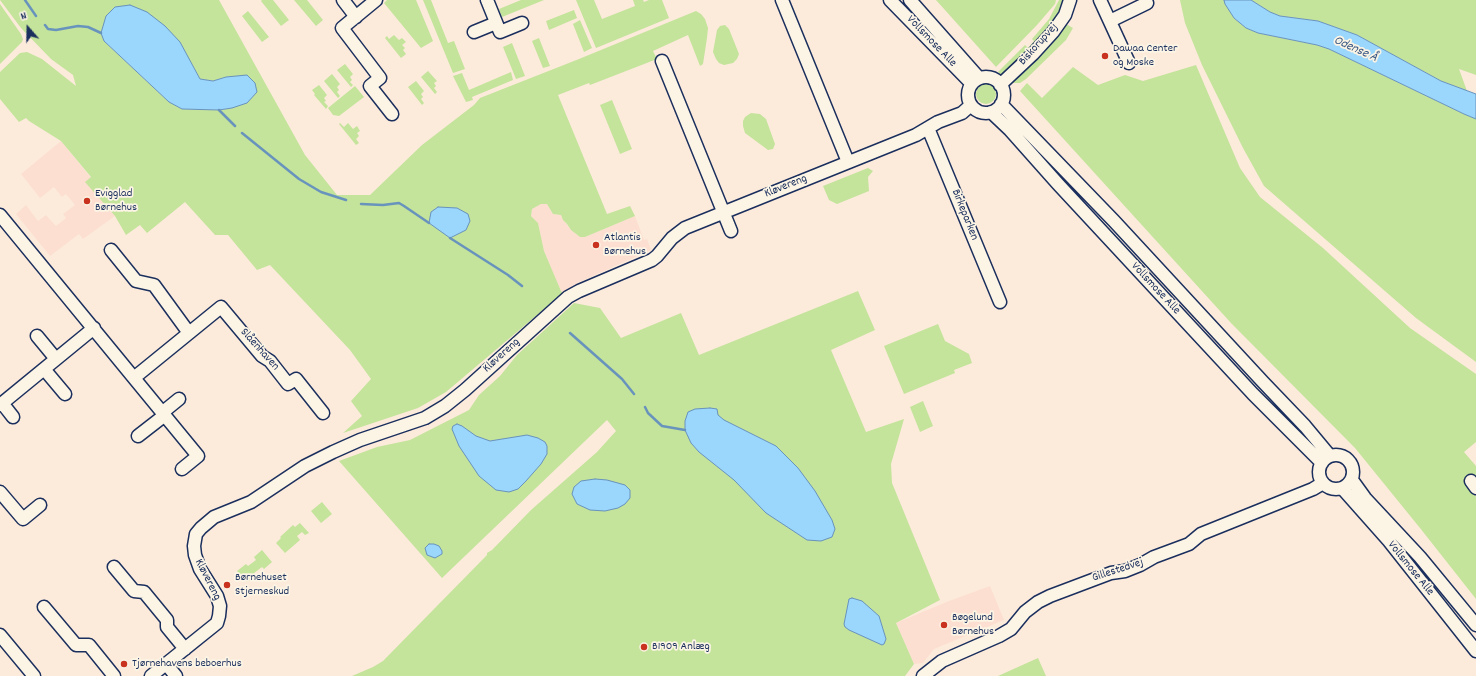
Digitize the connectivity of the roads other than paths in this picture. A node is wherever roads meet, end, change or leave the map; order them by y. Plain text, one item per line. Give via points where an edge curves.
1 (343, 0) edge
2 (376, 0) edge
3 (487, 0) edge
4 (782, 0) edge
5 (890, 0) edge
6 (910, 0) edge
7 (1070, 0) edge
8 (1100, 0) edge
9 (1147, 3) dead end
10 (356, 17) junction
11 (1110, 21) junction
12 (522, 22) dead end
13 (496, 23) junction
14 (474, 32) dead end
15 (662, 61) dead end
16 (1129, 63) dead end
17 (975, 81) junction
18 (1000, 85) junction
19 (1001, 104) junction
20 (971, 105) junction
21 (991, 112) junction
22 (392, 114) dead end
23 (928, 128) junction
24 (848, 162) junction
25 (724, 212) junction
26 (0, 215) edge
27 (731, 231) dead end
28 (111, 250) dead end
29 (1000, 302) dead end
30 (94, 328) junction
31 (189, 333) junction
32 (37, 336) dead end
33 (56, 359) junction
34 (44, 369) junction
35 (135, 377) junction
36 (64, 394) dead end
37 (180, 399) dead end
38 (1, 404) edge
39 (164, 413) junction
40 (323, 413) dead end
41 (14, 417) dead end
42 (138, 436) dead end
43 (1326, 460) junction
44 (182, 469) dead end
45 (1352, 480) junction
46 (1323, 483) junction
47 (1342, 488) junction
48 (0, 492) edge
49 (40, 505) dead end
50 (114, 567) dead end
51 (44, 607) dead end
52 (1476, 625) edge
53 (0, 635) edge
54 (185, 649) junction
55 (1476, 651) edge
56 (166, 664) junction
57 (29, 674) edge
58 (114, 676) edge
59 (151, 676) edge
60 (176, 676) edge
61 (923, 676) edge

1 - 10 street
2 - 10 street
3 - 13 street
4 - 24 street
5 - 17 street, Vollsmose Alle
6 - 17 street, Vollsmose Alle
7 - 18 street, Biskorupvej via 1065,15 1053,32
8 - 11 street
9 - 11 street
10 - 22 street via 342,28 380,78 370,86
11 - 16 street
12 - 13 street via 500,32
13 - 14 street
15 - 25 street
17 - 18 street via 989,78
17 - 20 street via 968,95
18 - 19 street via 1003,94
19 - 21 street
19 - 43 street, Vollsmose Alle via 1305,426
20 - 21 street via 981,112
20 - 23 street, Kløvereng
21 - 43 street, Vollsmose Alle via 1253,394
23 - 24 street, Kløvereng
23 - 29 street, Birkeparken
24 - 25 street, Kløvereng
25 - 27 street
25 - 54 street, Kløvereng via 678,232 658,256 645,264 568,297 466,390 425,418 333,452 305,466 250,502 214,517 198,531 194,546 200,570 217,596 219,616 217,623
26 - 30 street
28 - 31 street via 136,281 154,285
30 - 33 street
30 - 35 street
31 - 35 street, Slåenhaven
31 - 40 street, Slåenhaven via 221,307 288,384 296,379
32 - 33 street
33 - 34 street
34 - 36 street
34 - 38 street
35 - 39 street
37 - 39 street
38 - 41 street
39 - 42 street
39 - 44 street via 198,456
43 - 45 street via 1341,456 1346,458 1350,462
43 - 46 street via 1319,473
45 - 47 street
45 - 52 street, Vollsmose Alle
46 - 47 street via 1329,488
46 - 61 street, Gillestedvej via 1286,501 1201,534 1189,544 1140,565 1050,596 1025,612 1011,630 942,661
47 - 55 street, Vollsmose Alle via 1389,541
48 - 49 street via 23,519
50 - 54 street via 134,591 144,592 167,620 167,627
51 - 58 street via 76,645 89,645
53 - 57 street
54 - 56 street, Kløvereng
56 - 59 street, Kløvereng
56 - 60 street

